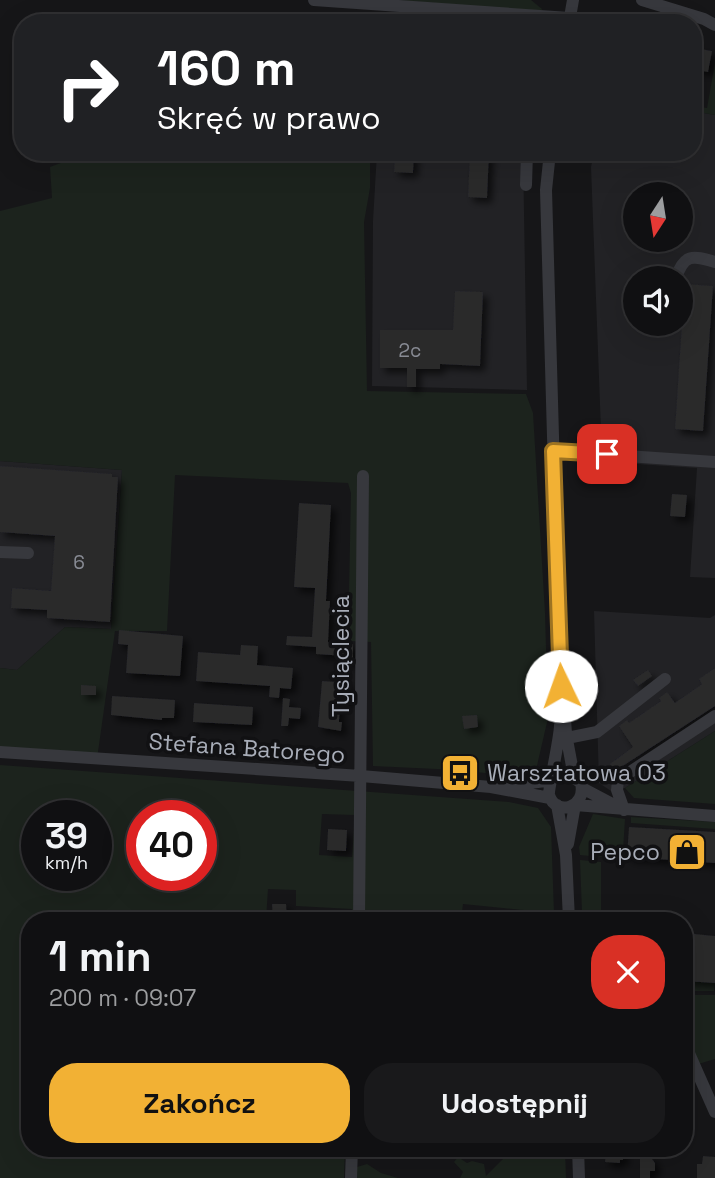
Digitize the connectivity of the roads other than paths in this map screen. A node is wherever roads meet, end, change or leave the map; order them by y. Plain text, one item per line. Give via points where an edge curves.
1 (314, 0) edge
2 (642, 0) edge
3 (357, 1) edge
4 (502, 14) edge
5 (688, 14) edge
6 (527, 161) edge
7 (549, 161) edge
8 (526, 185) dead end
9 (715, 262) edge
10 (680, 266) edge
11 (553, 451) junction
12 (715, 462) edge
13 (363, 476) dead end
14 (0, 552) edge
15 (28, 553) dead end
16 (665, 679) dead end
17 (561, 686) junction
18 (715, 716) edge
19 (567, 738) junction
20 (0, 752) edge
21 (361, 776) junction
22 (574, 777) junction
23 (552, 780) junction
24 (491, 787) junction
25 (582, 788) junction
26 (553, 802) junction
27 (575, 805) junction
28 (624, 810) junction
29 (715, 816) edge
30 (566, 855) junction
31 (359, 912) edge
32 (569, 912) edge
33 (693, 1062) edge
34 (715, 1112) edge
35 (352, 1157) edge
36 (578, 1157) edge
37 (351, 1178) edge
38 (579, 1178) edge

1 - 3 street
2 - 5 street
3 - 4 street
6 - 8 street
7 - 11 street
9 - 10 street via 693,257
11 - 12 street
11 - 17 street
13 - 21 street, Tysiąclecia
14 - 15 street
16 - 19 street via 597,732
17 - 19 street
17 - 23 street
18 - 28 street via 618,780
19 - 22 street
20 - 21 street, Stefana Batorego
21 - 24 street, Stefana Batorego
21 - 31 street, Tysiąclecia
22 - 23 street via 565,774
22 - 25 street
23 - 24 street, Stefana Batorego
23 - 26 street
24 - 26 street, Stefana Batorego
25 - 27 street
25 - 28 street
26 - 27 street via 566,808
26 - 30 street
27 - 28 street
27 - 30 street
28 - 29 street
30 - 32 street
33 - 34 street
35 - 37 street
36 - 38 street

